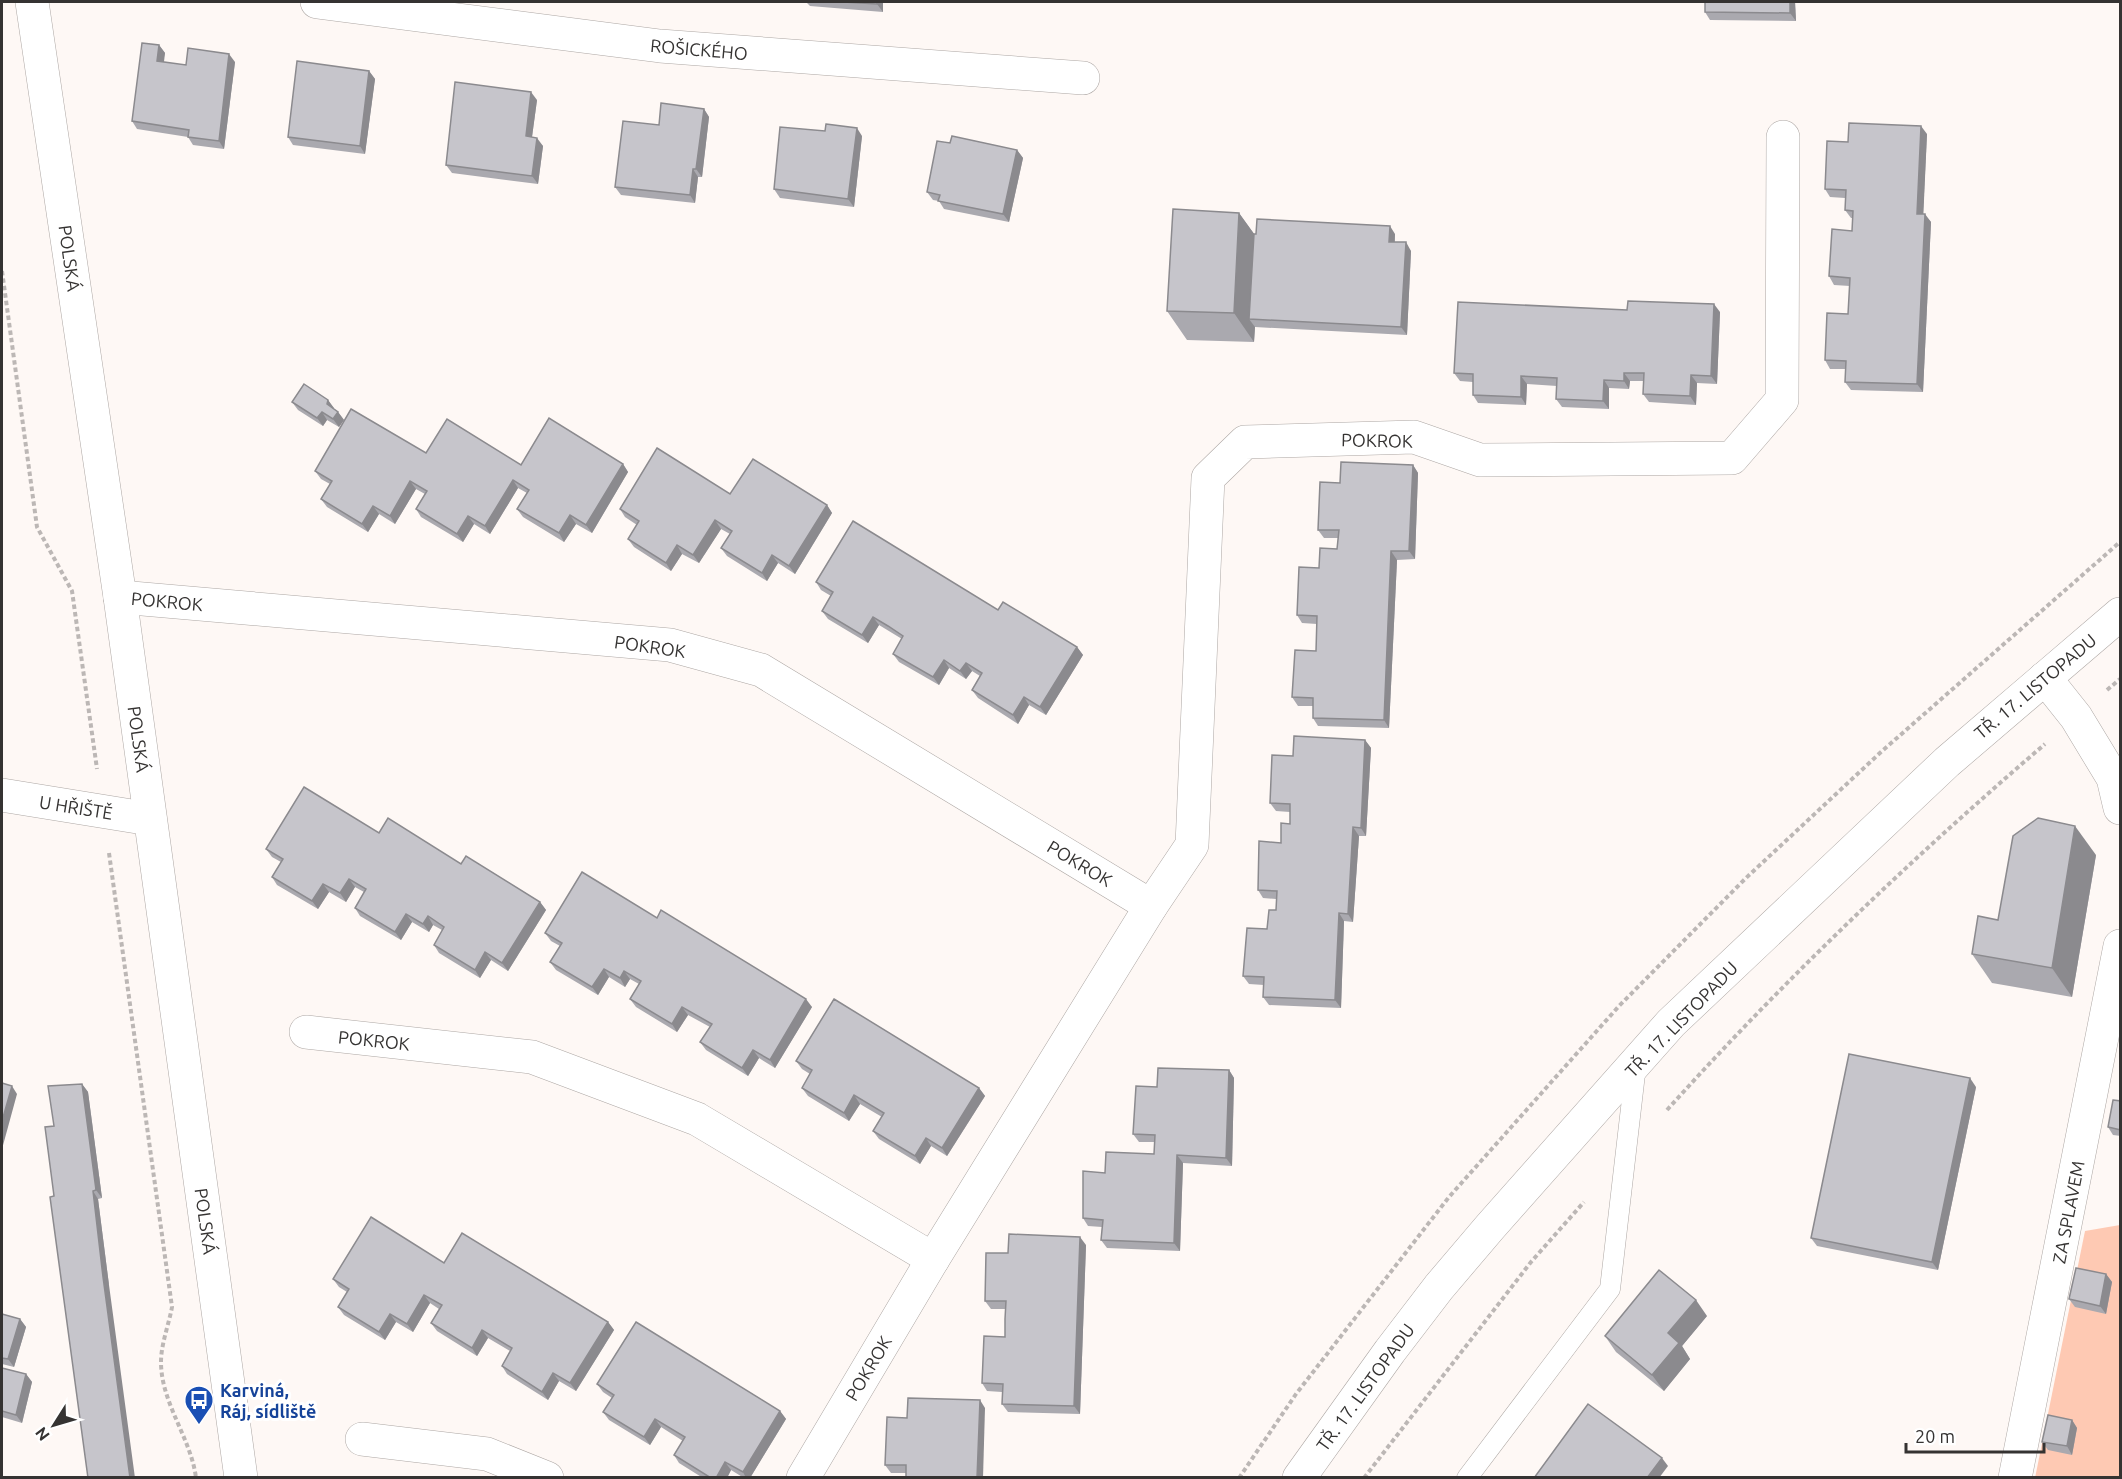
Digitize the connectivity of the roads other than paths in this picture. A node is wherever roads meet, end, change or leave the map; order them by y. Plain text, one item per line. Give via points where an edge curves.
1 (33, 2) edge
2 (317, 2) edge
3 (1083, 78) dead end
4 (1783, 137) dead end
5 (120, 597) junction
6 (2121, 614) edge
7 (2044, 678) junction
8 (2, 795) edge
9 (2121, 808) edge
10 (150, 819) junction
11 (1151, 906) junction
12 (2121, 946) edge
13 (306, 1032) dead end
14 (1637, 1063) junction
15 (933, 1258) junction
16 (362, 1439) dead end
17 (241, 1478) edge
18 (547, 1478) edge
19 (803, 1478) edge
20 (1299, 1478) edge
21 (1467, 1478) edge
22 (2015, 1478) edge

1 - 5 street, POLSKÁ
2 - 3 street, ROŠICKÉHO via 660,46
4 - 11 street, POKROK via 1782,400 1732,458 1480,460 1414,437 1245,442 1208,478 1192,844
5 - 10 street, POLSKÁ
5 - 11 street, POKROK via 669,645 761,670
6 - 7 street, TŘ. 17. LISTOPADU
7 - 9 street via 2076,717 2113,778
7 - 14 street, TŘ. 17. LISTOPADU via 1852,850 1671,1023
8 - 10 street, U HŘIŠTĚ
10 - 17 street, POLSKÁ
11 - 15 street, POKROK
12 - 22 street, ZA SPLAVEM
13 - 15 street, POKROK via 532,1057 697,1119
14 - 20 street, TŘ. 17. LISTOPADU via 1439,1287
14 - 21 lane via 1610,1289
15 - 19 street, POKROK
16 - 18 street via 487,1454

